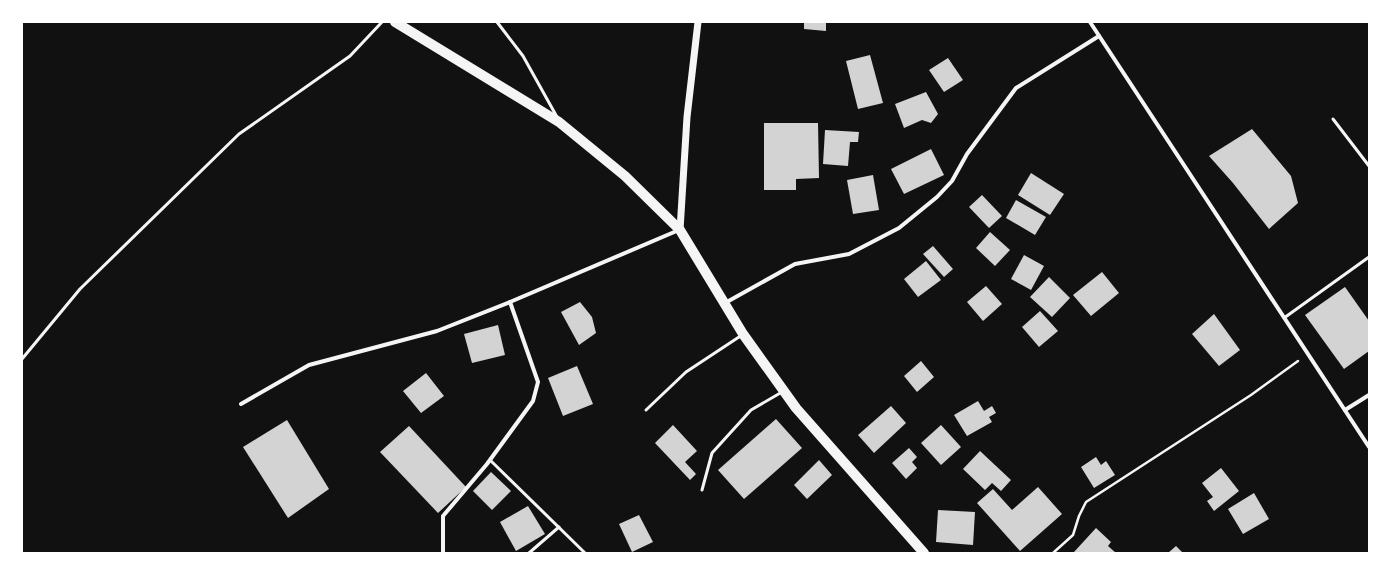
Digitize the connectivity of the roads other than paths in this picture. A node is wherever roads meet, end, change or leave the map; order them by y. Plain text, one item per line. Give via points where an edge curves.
1 (382, 22) edge
2 (395, 22) edge
3 (498, 22) edge
4 (698, 22) edge
5 (1090, 22) edge
6 (1099, 36) junction
7 (1333, 119) dead end
8 (559, 122) junction
9 (1369, 166) edge
10 (680, 230) junction
11 (1369, 257) edge
12 (510, 302) junction
13 (724, 304) junction
14 (1284, 318) junction
15 (743, 334) junction
16 (22, 359) edge
17 (784, 391) junction
18 (1369, 395) edge
19 (241, 404) dead end
20 (646, 410) dead end
21 (1345, 410) junction
22 (1369, 447) edge
23 (490, 460) junction
24 (702, 490) dead end
25 (559, 527) junction
26 (443, 553) edge
27 (529, 553) edge
28 (585, 553) edge
29 (924, 553) edge

1 - 16 lane via 350,56 239,134 80,289
2 - 8 main road
3 - 8 lane via 523,56
4 - 10 street via 687,117
5 - 6 street
6 - 13 street via 1016,88 967,154 952,181 937,197 899,228 849,254 795,264
6 - 14 street
7 - 9 lane
8 - 10 main road via 625,176
10 - 12 street
10 - 13 main road
11 - 14 lane
12 - 19 street via 437,331 309,365
12 - 23 street via 538,382 533,401
13 - 15 main road
14 - 21 street
15 - 17 main road
15 - 20 lane via 686,372
17 - 24 lane via 751,410 712,453
17 - 29 main road via 796,408
18 - 21 street
21 - 22 street
23 - 25 lane
23 - 26 street via 443,516
25 - 27 lane
25 - 28 lane

